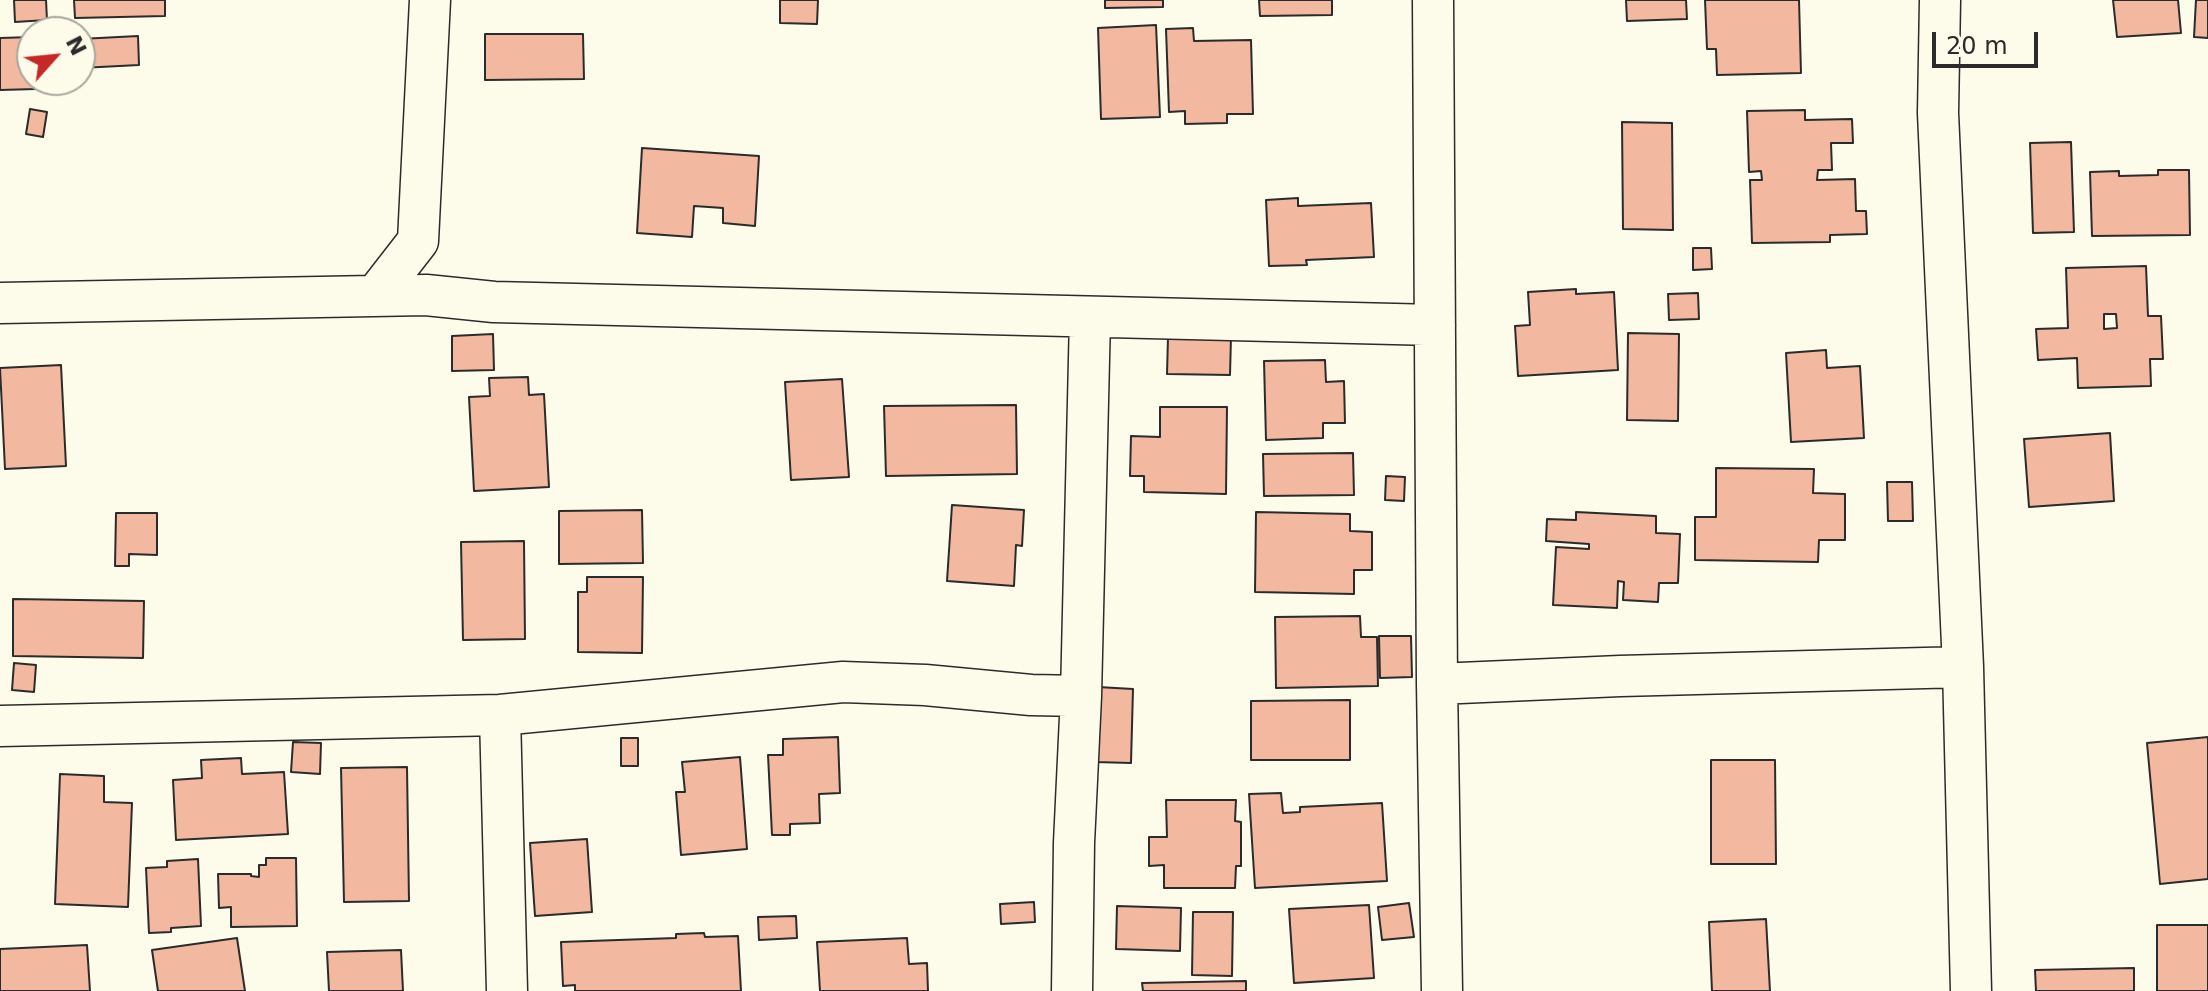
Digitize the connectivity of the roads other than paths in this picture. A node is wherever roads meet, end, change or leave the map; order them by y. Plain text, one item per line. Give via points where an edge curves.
1 (430, 0) edge
2 (1433, 0) edge
3 (1940, 0) edge
4 (418, 241) junction
5 (376, 295) junction
6 (464, 299) junction
7 (0, 303) edge
8 (1090, 317) junction
9 (1435, 325) junction
10 (1963, 667) junction
11 (1437, 684) junction
12 (1081, 696) junction
13 (500, 715) junction
14 (0, 726) edge
15 (507, 991) edge
16 (1072, 991) edge
17 (1442, 991) edge
18 (1971, 991) edge

1 - 4 street
2 - 9 street
3 - 10 street via 1938,113
4 - 5 street
4 - 6 street
5 - 6 street
5 - 7 street
6 - 8 street
8 - 9 street
8 - 12 street
9 - 11 street
10 - 11 street
10 - 18 street
11 - 17 street
12 - 13 street via 843,682
12 - 16 street
13 - 14 street
13 - 15 street

